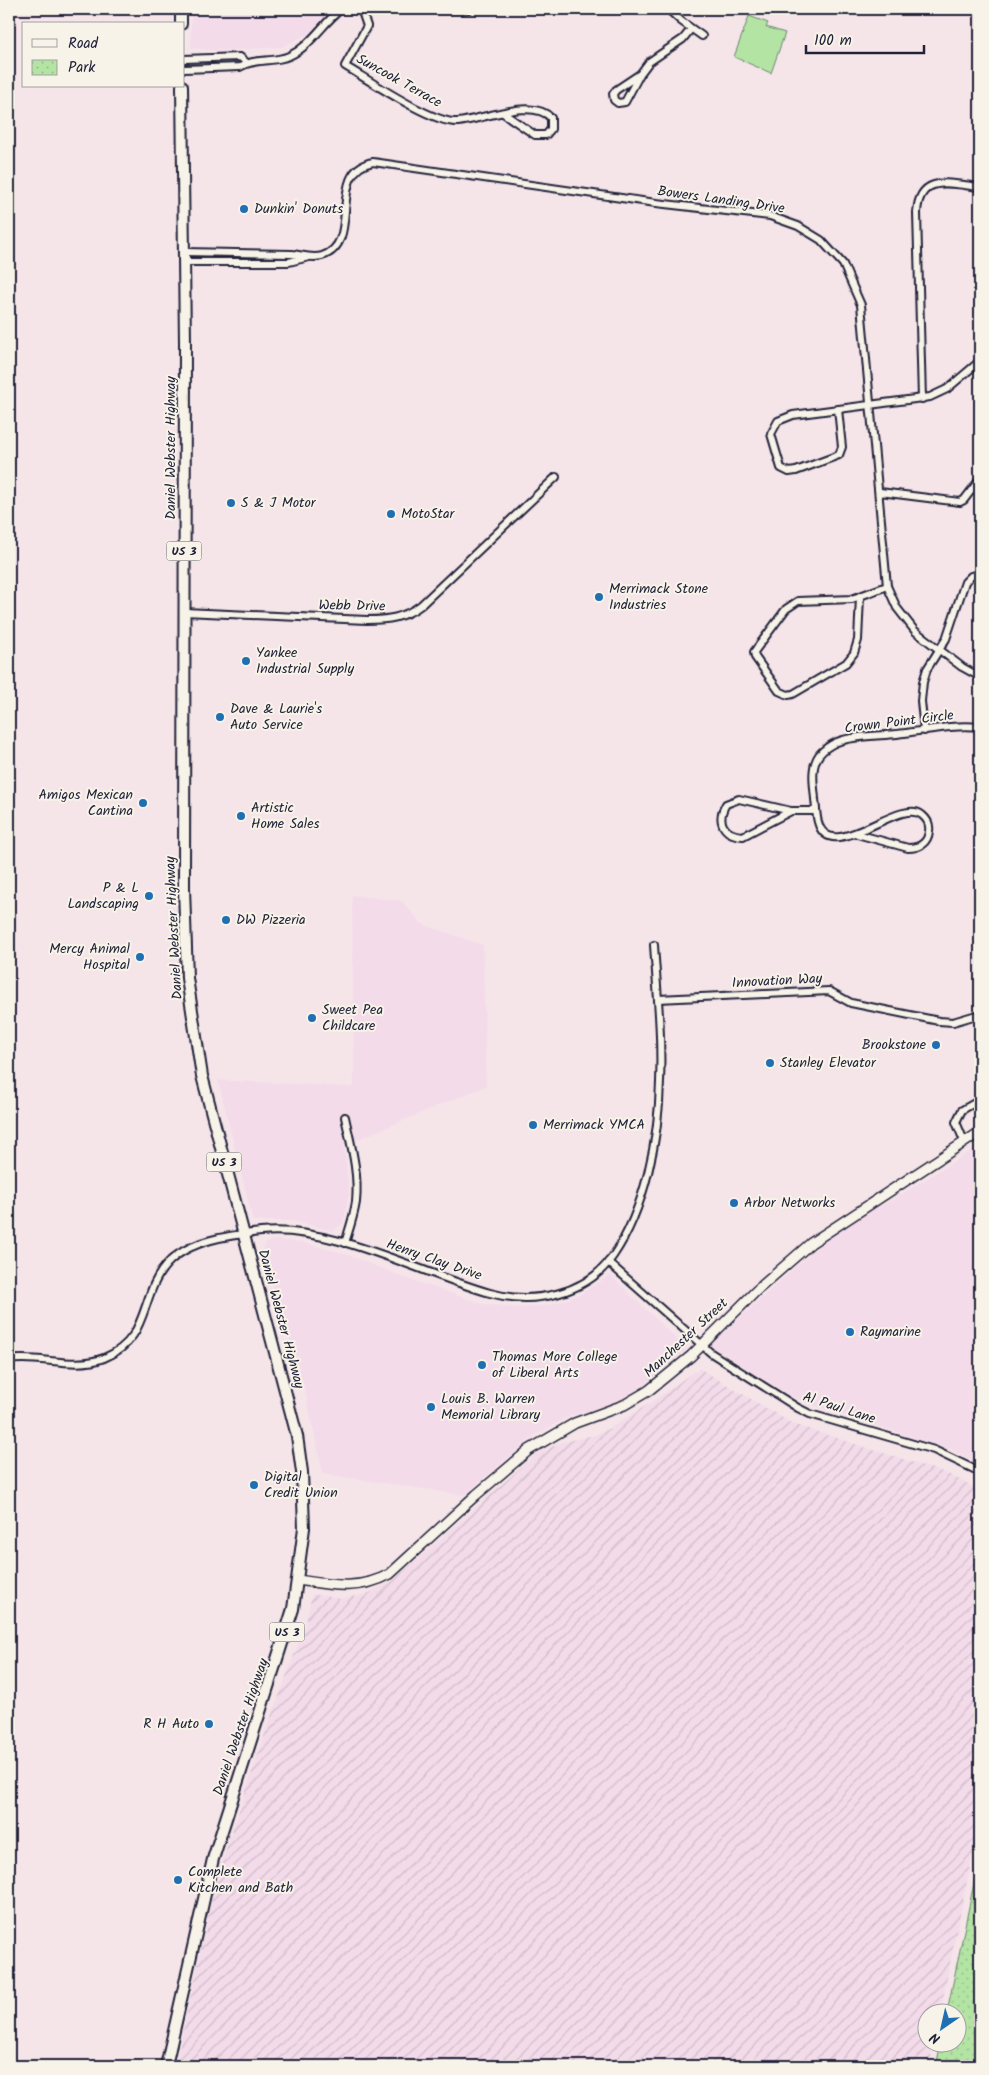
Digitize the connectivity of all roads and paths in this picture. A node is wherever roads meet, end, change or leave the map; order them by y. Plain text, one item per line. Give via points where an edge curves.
1 (181, 9) edge
2 (341, 9) edge
3 (361, 9) edge
4 (439, 9) edge
5 (470, 9) edge
6 (668, 9) edge
7 (181, 22) edge
8 (691, 29) junction
9 (702, 36) dead end
10 (185, 59) edge
11 (247, 63) junction
12 (185, 69) edge
13 (640, 74) junction
14 (182, 88) edge
15 (503, 113) junction
16 (980, 187) edge
17 (184, 257) junction
18 (980, 361) edge
19 (922, 399) junction
20 (870, 405) junction
21 (838, 409) junction
22 (556, 477) dead end
23 (980, 479) edge
24 (880, 492) junction
25 (980, 575) edge
26 (887, 586) junction
27 (860, 597) junction
28 (184, 612) junction
29 (939, 650) junction
30 (980, 677) edge
31 (980, 727) edge
32 (924, 731) junction
33 (791, 811) junction
34 (816, 811) junction
35 (856, 834) junction
36 (654, 945) dead end
37 (658, 999) junction
38 (980, 1014) edge
39 (980, 1100) edge
40 (345, 1117) dead end
41 (980, 1132) edge
42 (964, 1141) junction
43 (244, 1234) junction
44 (345, 1243) junction
45 (608, 1262) junction
46 (702, 1345) junction
47 (9, 1360) edge
48 (980, 1472) edge
49 (298, 1580) junction
50 (166, 2066) edge

1 - 7 main road
2 - 11 street via 308,44 291,55
3 - 15 street, Suncook Terrace via 367,26 345,66 446,121 458,122
4 - 5 street
6 - 8 street
8 - 9 street
8 - 13 street via 683,39 649,62
10 - 11 street via 240,57
11 - 12 street via 240,67
13 - 13 street via 616,90 614,100 625,102
14 - 17 main road, Daniel Webster Highway / US 3
15 - 15 street, Suncook Terrace via 539,110 551,118 551,129 546,135 535,136
16 - 19 street via 935,184 924,190 918,200
17 - 20 street, Bowers Landing Drive via 289,262 327,254 339,241 344,226 351,179 364,164 373,162 770,216 788,221 820,240 843,264 852,280 861,305
17 - 28 main road, Daniel Webster Highway / US 3
18 - 19 street via 938,395
19 - 20 street
20 - 21 street
20 - 24 street, Bowers Landing Drive
21 - 21 street via 793,415 778,421 771,434 781,468 796,471 839,455 842,447
22 - 28 street, Webb Drive via 421,605 404,616 367,620
23 - 24 street via 960,502
24 - 26 street, Bowers Landing Drive
25 - 29 street via 971,576 965,582
26 - 27 street
26 - 29 street, Bowers Landing Drive via 906,621
27 - 27 street via 798,601 786,609 754,652 780,691 793,694 850,659 858,640
28 - 43 main road, Daniel Webster Highway / US 3 via 187,978 202,1076
29 - 30 street, Bowers Landing Drive
29 - 32 street via 927,669 921,688
31 - 32 street, Crown Point Circle
32 - 34 street, Crown Point Circle via 850,739 829,746 814,766
33 - 33 street via 743,836 728,832 720,822 726,804 739,799
33 - 34 street
34 - 35 street, Crown Point Circle via 823,831 833,836
35 - 35 street, Crown Point Circle via 907,811 920,813 930,829 926,841 915,848
36 - 37 street, Henry Clay Drive
37 - 38 street, Innovation Way via 829,991 851,1003 940,1021 953,1022
37 - 45 street, Henry Clay Drive via 660,1083 656,1135 638,1205
39 - 42 street via 962,1110 956,1122
40 - 44 street via 357,1186 356,1203
41 - 42 street, Manchester Street
42 - 46 street, Manchester Street via 811,1243 756,1291
43 - 44 street, Henry Clay Drive via 286,1232
43 - 47 street, Henry Clay Drive via 207,1242 173,1258 159,1276 133,1336 110,1355 82,1362 39,1358
43 - 49 main road, Daniel Webster Highway / US 3 via 284,1382 300,1456 304,1528
44 - 45 street, Henry Clay Drive via 487,1292 524,1298 560,1293 578,1286
45 - 46 street
46 - 48 street, Al Paul Lane via 734,1370 810,1414 934,1450
46 - 49 street, Manchester Street via 648,1392 575,1423 529,1450 390,1574 357,1586
49 - 50 main road, Daniel Webster Highway / US 3 via 283,1647 213,1859

